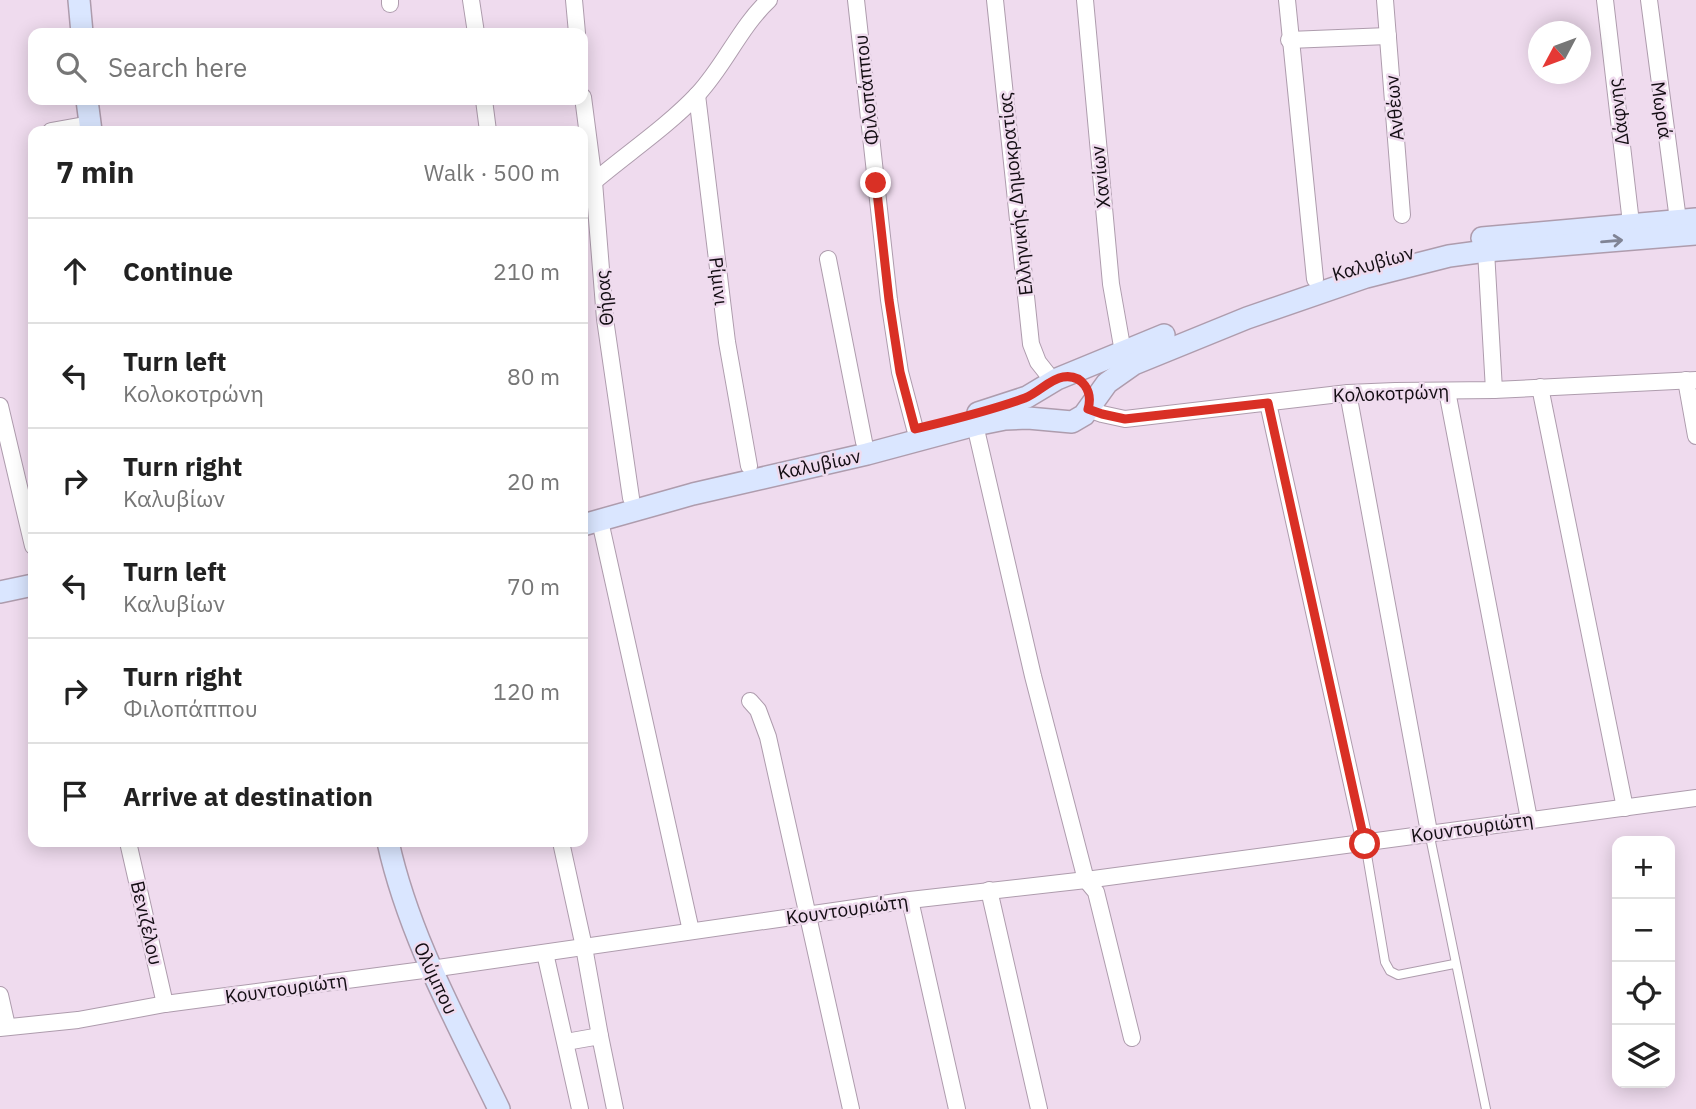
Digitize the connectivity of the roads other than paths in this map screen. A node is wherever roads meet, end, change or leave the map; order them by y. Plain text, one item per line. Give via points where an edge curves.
1 (79, 0) edge
2 (471, 0) edge
3 (574, 0) edge
4 (856, 0) edge
5 (995, 0) edge
6 (1085, 0) edge
7 (1287, 0) edge
8 (1385, 0) edge
9 (1605, 0) edge
10 (1649, 0) edge
11 (760, 4) edge
12 (82, 28) edge
13 (475, 28) edge
14 (577, 28) edge
15 (1388, 36) junction
16 (1289, 40) junction
17 (697, 96) junction
18 (88, 105) edge
19 (485, 105) edge
20 (583, 105) edge
21 (90, 126) edge
22 (487, 126) edge
23 (585, 126) edge
24 (588, 186) edge
25 (1402, 215) dead end
26 (1687, 219) edge
27 (1630, 223) junction
28 (1696, 234) edge
29 (1486, 251) junction
30 (828, 259) dead end
31 (1315, 279) junction
32 (1123, 352) junction
33 (1691, 380) edge
34 (1057, 381) junction
35 (1540, 387) junction
36 (1494, 390) junction
37 (1447, 391) junction
38 (1348, 393) junction
39 (1268, 403) junction
40 (0, 406) edge
41 (1089, 407) junction
42 (1058, 421) junction
43 (975, 425) junction
44 (915, 429) junction
45 (1696, 436) edge
46 (864, 442) junction
47 (749, 466) junction
48 (631, 498) junction
49 (588, 519) edge
50 (28, 525) edge
51 (28, 573) edge
52 (0, 579) edge
53 (28, 586) edge
54 (0, 592) edge
55 (750, 701) dead end
56 (1696, 798) edge
57 (1625, 808) junction
58 (1529, 819) junction
59 (1429, 832) junction
60 (1365, 844) junction
61 (129, 847) edge
62 (389, 847) edge
63 (562, 847) edge
64 (1086, 880) junction
65 (989, 890) junction
66 (910, 900) junction
67 (807, 914) junction
68 (691, 931) junction
69 (584, 947) junction
70 (545, 953) junction
71 (1454, 964) junction
72 (431, 970) junction
73 (0, 995) edge
74 (165, 1004) junction
75 (4, 1027) edge
76 (600, 1036) junction
77 (1132, 1038) dead end
78 (566, 1042) junction
79 (499, 1109) edge
80 (580, 1109) edge
81 (615, 1109) edge
82 (851, 1109) edge
83 (957, 1109) edge
84 (1039, 1109) edge
85 (1486, 1109) edge

1 - 12 main road
2 - 13 street
3 - 14 street
4 - 44 street, Φιλοπάππου via 889,300
5 - 34 street, Ελληνικής Δημοκρατίας via 1031,344 1038,362
6 - 32 street, Χανίων via 1110,271
7 - 16 street
8 - 15 street, Ανθέων
9 - 27 street, Δάφνης
10 - 26 street, Μωριά
11 - 17 street
15 - 16 street
15 - 25 street, Ανθέων
16 - 31 street
17 - 24 street
17 - 47 street, Ρίμινι via 727,342
18 - 21 main road
19 - 22 street
20 - 23 street, Θήρας
24 - 48 street, Θήρας
26 - 27 main road, Καλυβίων
27 - 31 main road, Καλυβίων via 1456,242 1373,260
29 -> 28 main road, Καλυβίων
29 - 36 street
29 - 41 main road, Καλυβίων via 1366,277 1201,336 1118,374
30 - 46 street
31 - 32 main road, Καλυβίων
32 - 34 main road, Καλυβίων
33 - 35 street, Κολοκοτρώνη
33 - 45 street
34 - 41 main road via 1080,380 1088,391
34 - 42 main road via 1045,404
34 - 44 main road, Καλυβίων via 1017,401
35 - 36 street, Κολοκοτρώνη
35 - 57 street
36 - 37 street, Κολοκοτρώνη
37 - 38 street, Κολοκοτρώνη
37 - 58 street
38 - 39 street, Κολοκοτρώνη
38 - 59 street
39 - 41 street, Κολοκοτρώνη via 1125,419
39 - 60 street
40 - 50 street
41 - 42 main road, Καλυβίων via 1079,419
42 - 43 main road, Καλυβίων via 1005,419
43 - 49 main road, Καλυβίων
43 - 64 street
44 - 46 main road, Καλυβίων
46 - 47 main road, Καλυβίων
47 - 48 main road, Καλυβίων
48 - 49 main road, Καλυβίων
49 - 68 street
51 - 52 main road
53 - 54 main road
55 - 67 street via 768,737
56 - 57 street, Κουντουριώτη
57 - 58 street, Κουντουριώτη
58 - 59 street, Κουντουριώτη
59 - 60 street, Κουντουριώτη
59 - 71 lane
60 - 64 street, Κουντουριώτη
60 - 71 lane via 1390,971 1398,975
61 - 74 street, Βενιζέλου
62 - 72 main road, Ολύμπου via 398,886
63 - 69 street
64 - 65 street, Κουντουριώτη
64 - 77 street via 1096,892
65 - 66 street, Κουντουριώτη
65 - 84 street
66 - 67 street, Κουντουριώτη
66 - 83 street
67 - 68 street, Κουντουριώτη
67 - 82 street
68 - 69 street, Κουντουριώτη
69 - 70 street, Κουντουριώτη
69 - 76 street
70 - 72 street, Κουντουριώτη
70 - 78 street
71 - 85 lane
72 - 74 street, Κουντουριώτη
72 - 79 main road, Ολύμπου
73 - 75 street
74 - 75 street, Κουντουριώτη via 78,1020
76 - 78 street
76 - 81 street
78 - 80 street

